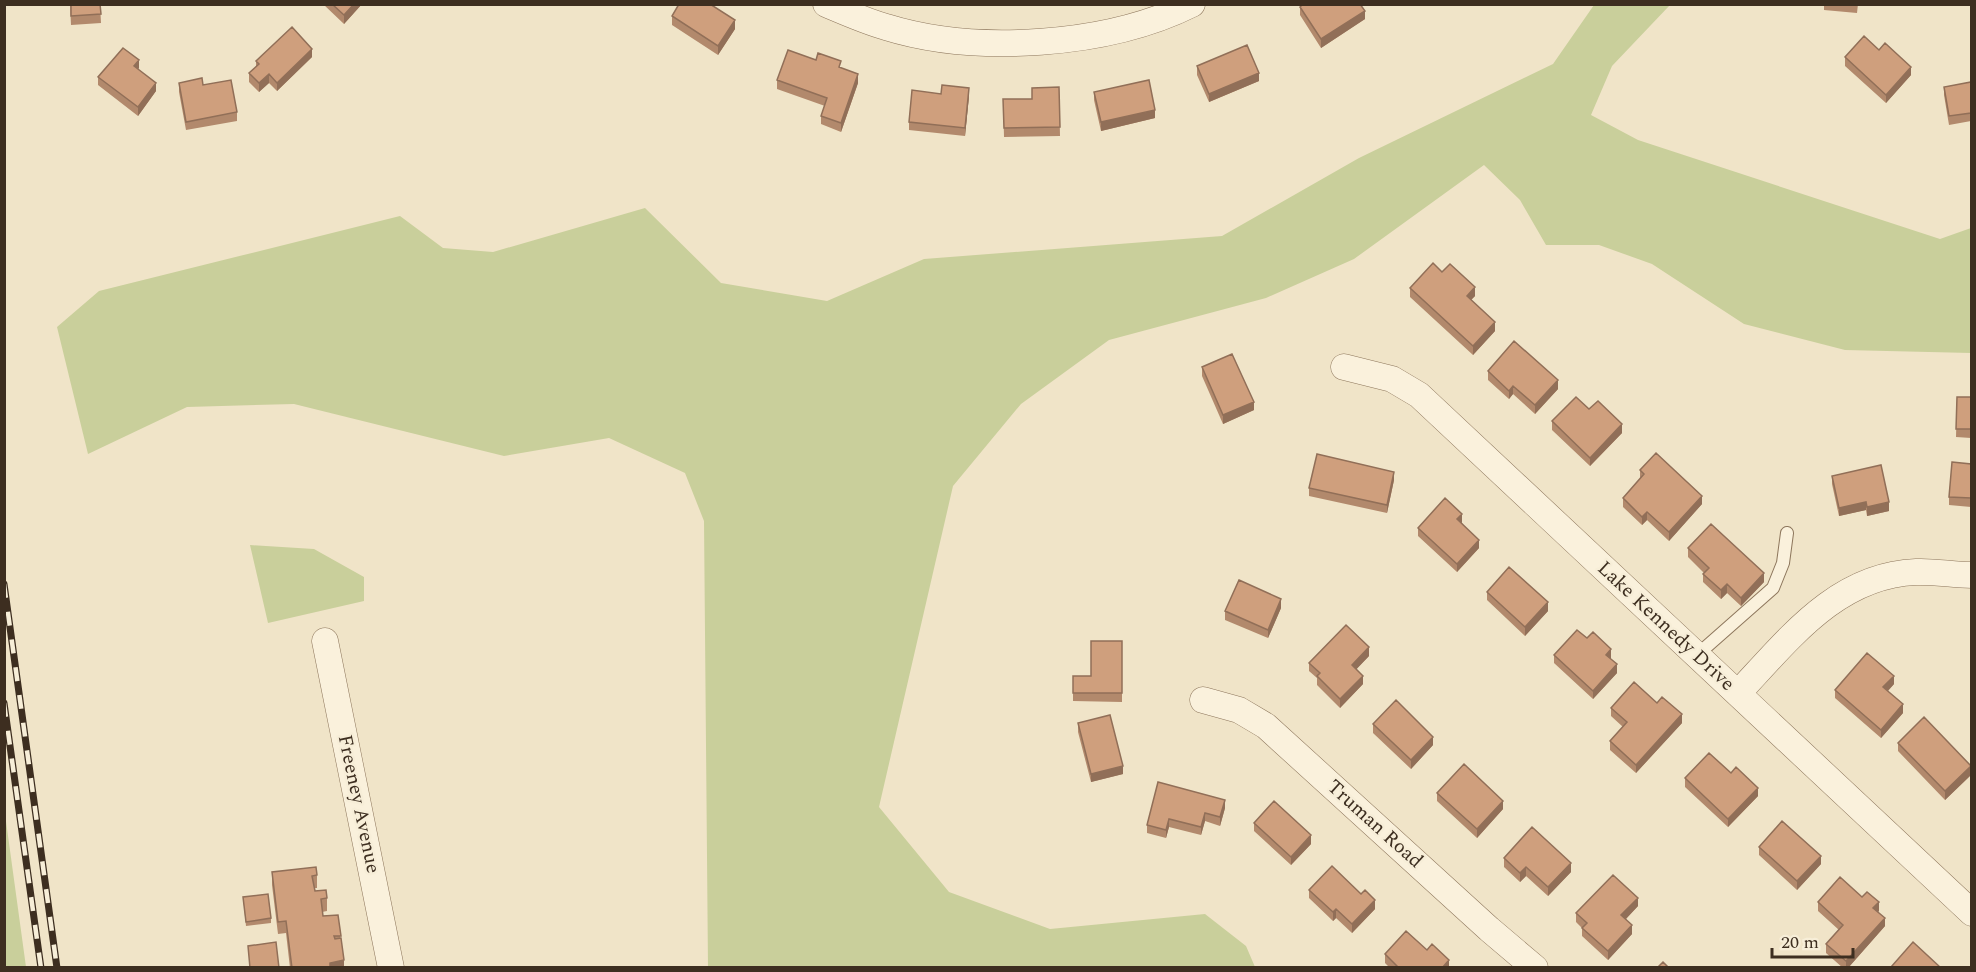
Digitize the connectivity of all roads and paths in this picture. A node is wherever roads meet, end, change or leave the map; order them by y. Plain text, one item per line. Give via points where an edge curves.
1 (825, 4) edge
2 (1192, 4) edge
3 (1344, 367) dead end
4 (1786, 533) dead end
5 (1971, 575) edge
6 (325, 641) dead end
7 (1697, 655) junction
8 (1739, 692) junction
9 (1203, 700) dead end
10 (1971, 913) edge
11 (391, 968) edge
12 (1536, 968) edge

1 - 2 street via 908,33 986,42 1042,42 1145,23
3 - 7 street, Lake Kennedy Drive via 1392,379 1419,395
4 - 7 lane via 1784,564 1773,588
5 - 8 street via 1917,572 1885,576 1854,587 1806,621
6 - 11 street, Freeney Avenue
7 - 8 street, Lake Kennedy Drive
8 - 10 street, Lake Kennedy Drive
9 - 12 street, Truman Road via 1239,710 1266,726

